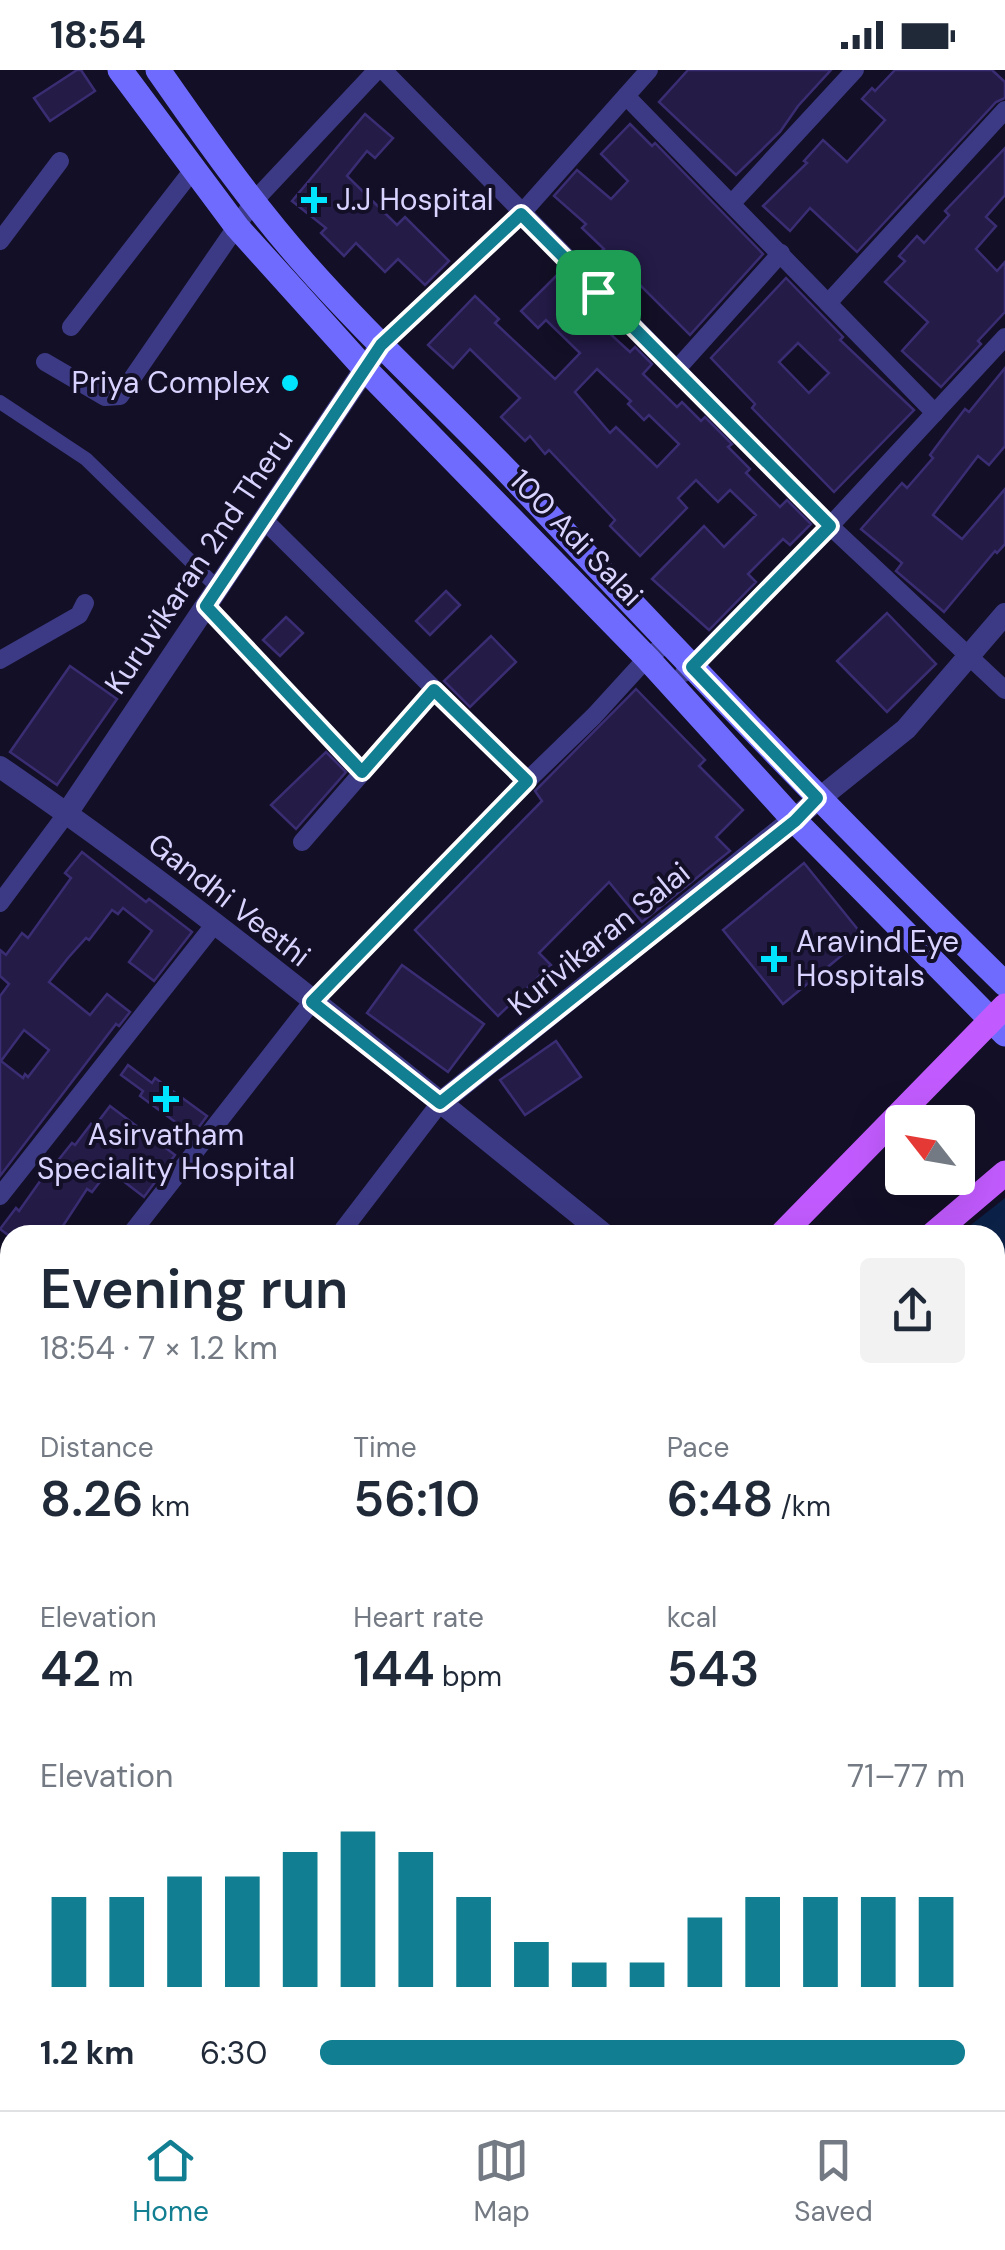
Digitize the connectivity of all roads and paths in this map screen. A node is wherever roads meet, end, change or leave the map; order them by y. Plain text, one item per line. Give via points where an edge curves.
1 (120, 70) edge
2 (158, 70) edge
3 (380, 70) edge
4 (649, 70) edge
5 (855, 70) edge
6 (626, 96) junction
7 (1005, 110) edge
8 (60, 160) dead end
9 (192, 171) junction
10 (254, 201) junction
11 (732, 203) junction
12 (521, 214) junction
13 (236, 227) junction
14 (0, 241) edge
15 (781, 254) junction
16 (828, 302) junction
17 (71, 328) dead end
18 (1005, 337) edge
19 (381, 345) junction
20 (45, 362) dead end
21 (366, 369) junction
22 (676, 370) junction
23 (0, 402) edge
24 (935, 413) junction
25 (264, 520) junction
26 (830, 526) junction
27 (212, 597) junction
28 (86, 603) dead end
29 (1005, 614) edge
30 (658, 650) junction
31 (968, 657) junction
32 (0, 660) edge
33 (692, 667) junction
34 (671, 684) junction
35 (434, 690) junction
36 (1005, 690) edge
37 (0, 767) edge
38 (362, 772) junction
39 (527, 781) junction
40 (817, 798) junction
41 (67, 813) junction
42 (795, 821) junction
43 (302, 842) dead end
44 (0, 903) edge
45 (214, 925) junction
46 (1005, 984) edge
47 (312, 1002) junction
48 (1000, 1020) edge
49 (440, 1103) junction
50 (1005, 1172) edge
51 (0, 1196) edge
52 (141, 1225) edge
53 (347, 1225) edge
54 (592, 1225) edge
55 (792, 1225) edge
56 (944, 1225) edge

1 - 9 main road, 100 Adi Salai
2 - 10 main road, 100 Adi Salai
3 - 10 street
3 - 12 street
4 - 6 street
5 - 11 street
6 - 11 street
6 - 12 street
7 - 16 street
8 - 14 street
9 - 13 main road, 100 Adi Salai
9 - 17 street
10 - 13 street
10 - 19 main road, 100 Adi Salai
11 - 15 street
12 - 19 street
12 - 22 street
13 - 20 street via 120,396 105,398
13 - 21 main road, 100 Adi Salai
15 - 16 street
15 - 22 street
16 - 24 street
18 - 24 street
19 - 21 street, Kuruvikaran 2nd Theru
19 - 30 main road, 100 Adi Salai via 453,413
21 - 25 street, Kuruvikaran 2nd Theru
21 - 30 main road, 100 Adi Salai
22 - 26 street
23 - 27 street via 86,460
24 - 26 street
25 - 27 street, Kuruvikaran 2nd Theru
25 - 35 street
26 - 31 street
26 - 33 street
27 - 38 street
27 - 41 street, Kuruvikaran 2nd Theru
28 - 32 street via 79,615
29 - 31 street, Kurivikaran Salai
30 - 33 main road, 100 Adi Salai
30 - 34 main road, 100 Adi Salai
30 - 39 street
31 - 36 street
31 - 40 street, Kurivikaran Salai via 906,729
33 - 34 street
33 - 40 main road, 100 Adi Salai
34 - 42 main road, 100 Adi Salai
35 - 38 street
35 - 39 street
37 - 41 street, Gandhi Veethi
38 - 43 street
39 - 47 street
40 - 42 street, Kurivikaran Salai
40 - 46 main road, 100 Adi Salai
41 - 44 street
41 - 45 street, Gandhi Veethi
42 - 48 main road, 100 Adi Salai
42 - 49 street, Kurivikaran Salai
45 - 47 street, Gandhi Veethi
45 - 51 street
47 - 49 street, Gandhi Veethi
47 - 52 street
48 - 55 main road
49 - 53 street
49 - 54 street, Gandhi Veethi
50 - 56 main road

